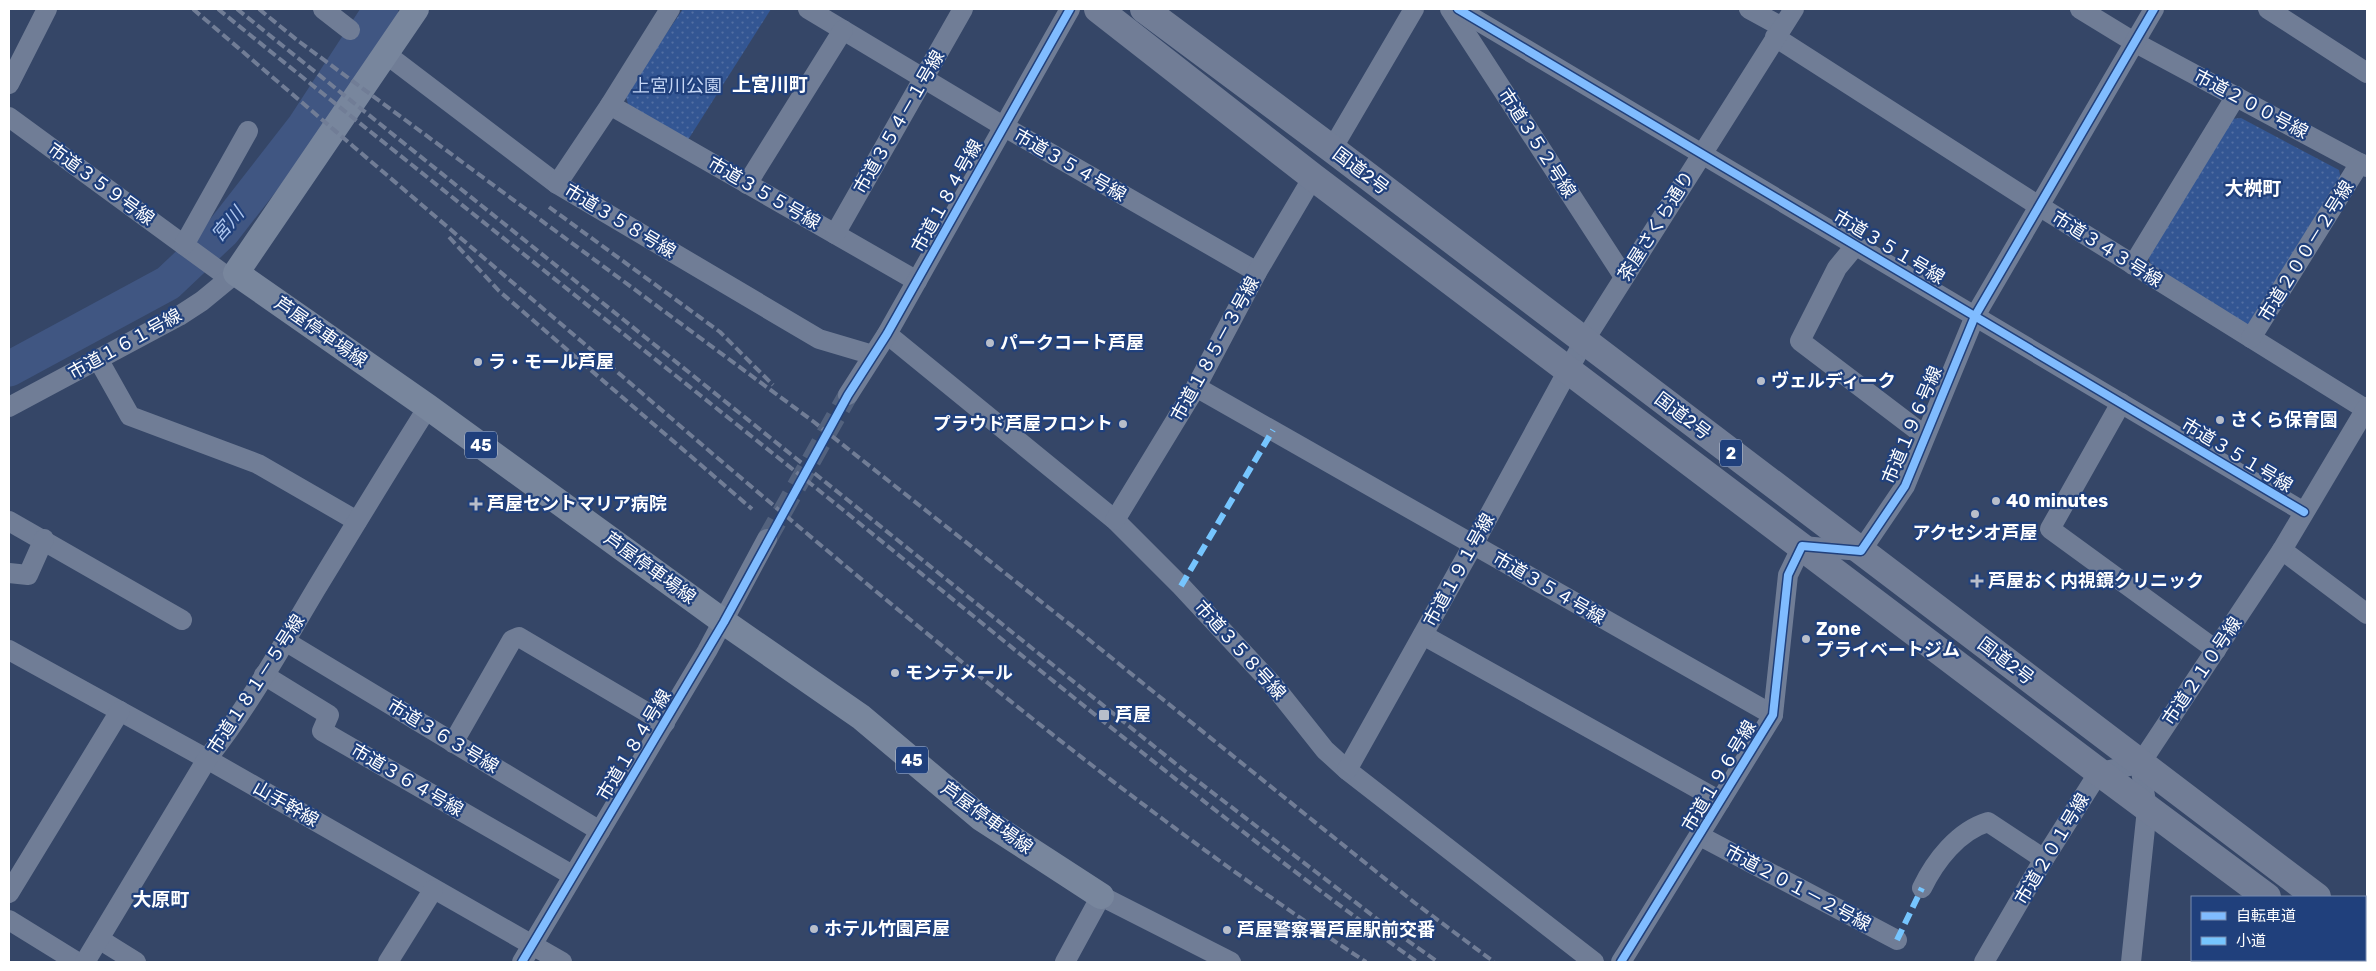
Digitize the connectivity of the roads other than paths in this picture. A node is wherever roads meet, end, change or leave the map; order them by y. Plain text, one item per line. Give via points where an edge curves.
1 (48, 9) edge
2 (323, 9) edge
3 (416, 9) edge
4 (670, 9) edge
5 (808, 9) edge
6 (963, 9) edge
7 (1070, 9) edge
8 (1098, 9) edge
9 (1144, 9) edge
10 (1414, 9) edge
11 (1450, 9) edge
12 (1458, 9) edge
13 (1749, 9) edge
14 (1794, 9) edge
15 (2080, 9) edge
16 (2154, 9) edge
17 (2268, 9) edge
18 (350, 30) dead end
19 (843, 30) junction
20 (1778, 32) junction
21 (2134, 42) junction
22 (386, 54) junction
23 (2367, 73) edge
24 (924, 78) junction
25 (9, 84) edge
26 (2236, 96) junction
27 (610, 105) junction
28 (9, 117) edge
29 (1003, 126) junction
30 (248, 132) dead end
31 (1332, 149) junction
32 (1702, 153) junction
33 (2364, 165) edge
34 (1314, 177) junction
35 (557, 184) junction
36 (747, 184) junction
37 (2039, 206) junction
38 (835, 234) junction
39 (1856, 245) junction
40 (188, 248) junction
41 (2133, 265) junction
42 (1257, 272) junction
43 (232, 275) junction
44 (1624, 277) junction
45 (917, 281) junction
46 (1975, 316) junction
47 (887, 334) junction
48 (2251, 338) junction
49 (1584, 341) junction
50 (873, 356) junction
51 (98, 359) junction
52 (1570, 370) junction
53 (1196, 387) junction
54 (848, 396) tunnel mouth
55 (2121, 403) junction
56 (9, 407) edge
57 (428, 407) junction
58 (2367, 409) edge
59 (1925, 436) junction
60 (2304, 512) junction
61 (1115, 520) junction
62 (9, 521) edge
63 (356, 521) junction
64 (44, 539) junction
65 (768, 540) tunnel mouth
66 (1473, 545) junction
67 (1802, 546) junction
68 (2282, 550) junction
69 (1861, 551) junction
70 (9, 572) edge
71 (2367, 614) edge
72 (182, 620) dead end
73 (724, 622) junction
74 (1423, 635) junction
75 (285, 642) junction
76 (2216, 650) junction
77 (10, 652) edge
78 (264, 675) junction
79 (120, 711) junction
80 (1773, 714) junction
81 (665, 723) junction
82 (453, 742) junction
83 (207, 758) junction
84 (2140, 764) junction
85 (1347, 770) junction
86 (2099, 772) junction
87 (1720, 801) junction
88 (2147, 809) junction
89 (600, 831) junction
90 (1700, 836) junction
91 (2044, 859) junction
92 (572, 875) junction
93 (1922, 888) dead end
94 (433, 890) junction
95 (9, 893) edge
96 (1101, 896) junction
97 (2266, 896) edge
98 (2315, 896) edge
99 (9, 920) edge
100 (100, 939) junction
101 (1897, 940) dead end
102 (527, 954) edge
103 (1228, 961) edge
104 (77, 962) edge
105 (85, 962) edge
106 (136, 962) edge
107 (388, 962) edge
108 (562, 962) edge
109 (1064, 962) edge
110 (1594, 962) edge
111 (1621, 962) edge
112 (1984, 962) edge
113 (2131, 962) edge

1 - 25 street
2 - 18 street
3 - 22 main road
4 - 27 street
5 - 19 street, 市道３５４号線
6 - 24 street, 市道３５４－１号線
7 - 29 street, 市道１８４号線
8 - 34 highway, 国道2号 / 2
9 - 31 highway, 国道2号 / 2
10 - 31 street
11 - 44 street, 市道３５２号線
12 - 32 street, 市道３５１号線
13 - 20 street, 市道３４３号線
14 - 20 street, 茶屋さくら通り
15 - 21 street, 市道２００号線
16 - 21 street, 市道１９６号線
17 - 23 street
19 - 24 street, 市道３５４号線
19 - 36 street
20 - 32 street, 茶屋さくら通り
20 - 37 street, 市道３４３号線
21 - 26 street, 市道２００号線
21 - 37 street, 市道１９６号線
22 - 35 street, 市道３５８号線
22 - 43 main road
24 - 29 street, 市道３５４号線
24 - 38 street, 市道３５４－１号線
26 - 33 street, 市道２００号線
26 - 41 street
27 - 35 street
27 - 36 street, 市道３５５号線
28 - 40 street, 市道３５９号線
29 - 42 street, 市道３５４号線
29 - 45 street, 市道１８４号線
30 - 40 street
31 - 49 highway, 国道2号 / 2
32 - 39 street, 市道３５１号線
32 - 44 street, 茶屋さくら通り
33 - 48 street, 市道２００－２号線
34 - 42 street, 市道１８５－３号線
34 - 52 highway, 国道2号 / 2
35 - 50 street, 市道３５８号線 via 819,339
36 - 38 street, 市道３５５号線
37 - 41 street, 市道３４３号線
37 - 46 street, 市道１９６号線
38 - 45 street, 市道３５５号線
39 - 46 street, 市道３５１号線
39 - 59 street via 1837,268 1800,341
40 - 43 street, 市道３５９号線
41 - 48 street, 市道３４３号線
42 - 53 street, 市道１８５－３号線
43 - 51 street, 市道１６１号線 via 179,316
43 - 57 main road, 芦屋停車場線 / 45
44 - 49 street, 茶屋さくら通り
45 - 47 street, 市道１８４号線
46 - 55 street, 市道３５１号線
46 - 59 street, 市道１９６号線
47 - 50 street, 市道１８４号線
47 - 61 street, 市道３５８号線
48 - 58 street, 市道３４３号線
49 - 52 street, 茶屋さくら通り
49 - 69 highway, 国道2号 / 2
50 - 54 street, 市道１８４号線
51 - 56 street, 市道１６１号線
51 - 63 street via 130,416 258,464
52 - 66 street, 市道１９１号線
52 - 67 highway, 国道2号 / 2
53 - 61 street, 市道１８５－３号線
53 - 66 street, 市道３５４号線
55 - 60 street, 市道３５１号線
55 - 76 street via 2050,529
57 - 63 street, 市道１８１－５号線
57 - 73 main road, 芦屋停車場線 / 45
58 - 60 street, 市道２１０号線
59 - 69 street, 市道１９６号線 via 1905,486
60 - 68 street, 市道２１０号線
61 - 85 street, 市道３５８号線 via 1182,586
62 - 64 street
63 - 75 street, 市道１８１－５号線
64 - 70 street via 28,575
64 - 72 street
65 - 73 street, 市道１８４号線
66 - 74 street, 市道１９１号線
66 - 80 street, 市道３５４号線
67 - 69 street
67 - 80 street, 市道１９６号線 via 1788,575
67 - 86 highway, 国道2号 / 2
68 - 71 street
68 - 76 street, 市道２１０号線
69 - 84 highway, 国道2号 / 2
73 - 81 street, 市道１８４号線
73 - 96 main road, 芦屋停車場線 / 45 via 861,716 981,818
74 - 85 street, 市道１９１号線
74 - 87 street
75 - 78 street, 市道１８１－５号線
75 - 82 street, 市道３６３号線
76 - 84 street, 市道２１０号線
77 - 79 street, 山手幹線
78 - 83 street, 市道１８１－５号線
78 - 92 street, 市道３６４号線 via 329,715 322,731
79 - 83 street, 山手幹線
79 - 95 street
80 - 87 street, 市道１９６号線
81 - 82 street via 518,637 512,640
81 - 89 street, 市道１８４号線
82 - 89 street, 市道３６３号線
83 - 94 street, 山手幹線
83 - 100 street, 市道１８１－５号線
84 - 86 street
84 - 88 street
84 - 98 highway, 国道2号 / 2
85 - 110 street, 市道３５８号線
86 - 88 highway, 国道2号 / 2
86 - 91 street, 市道２０１号線
87 - 90 street, 市道１９６号線
88 - 97 highway, 国道2号 / 2
88 - 113 street
89 - 92 street, 市道１８４号線
90 - 101 street, 市道２０１－２号線
90 - 111 street, 市道１９６号線
91 - 93 street via 1988,822 1950,848 1931,868
91 - 112 street, 市道２０１号線
92 - 102 street, 市道１８４号線
94 - 102 street, 山手幹線
94 - 107 street
96 - 103 street
96 - 109 street
99 - 104 street
100 - 105 street, 市道１８１－５号線
100 - 106 street
102 - 108 street, 山手幹線

